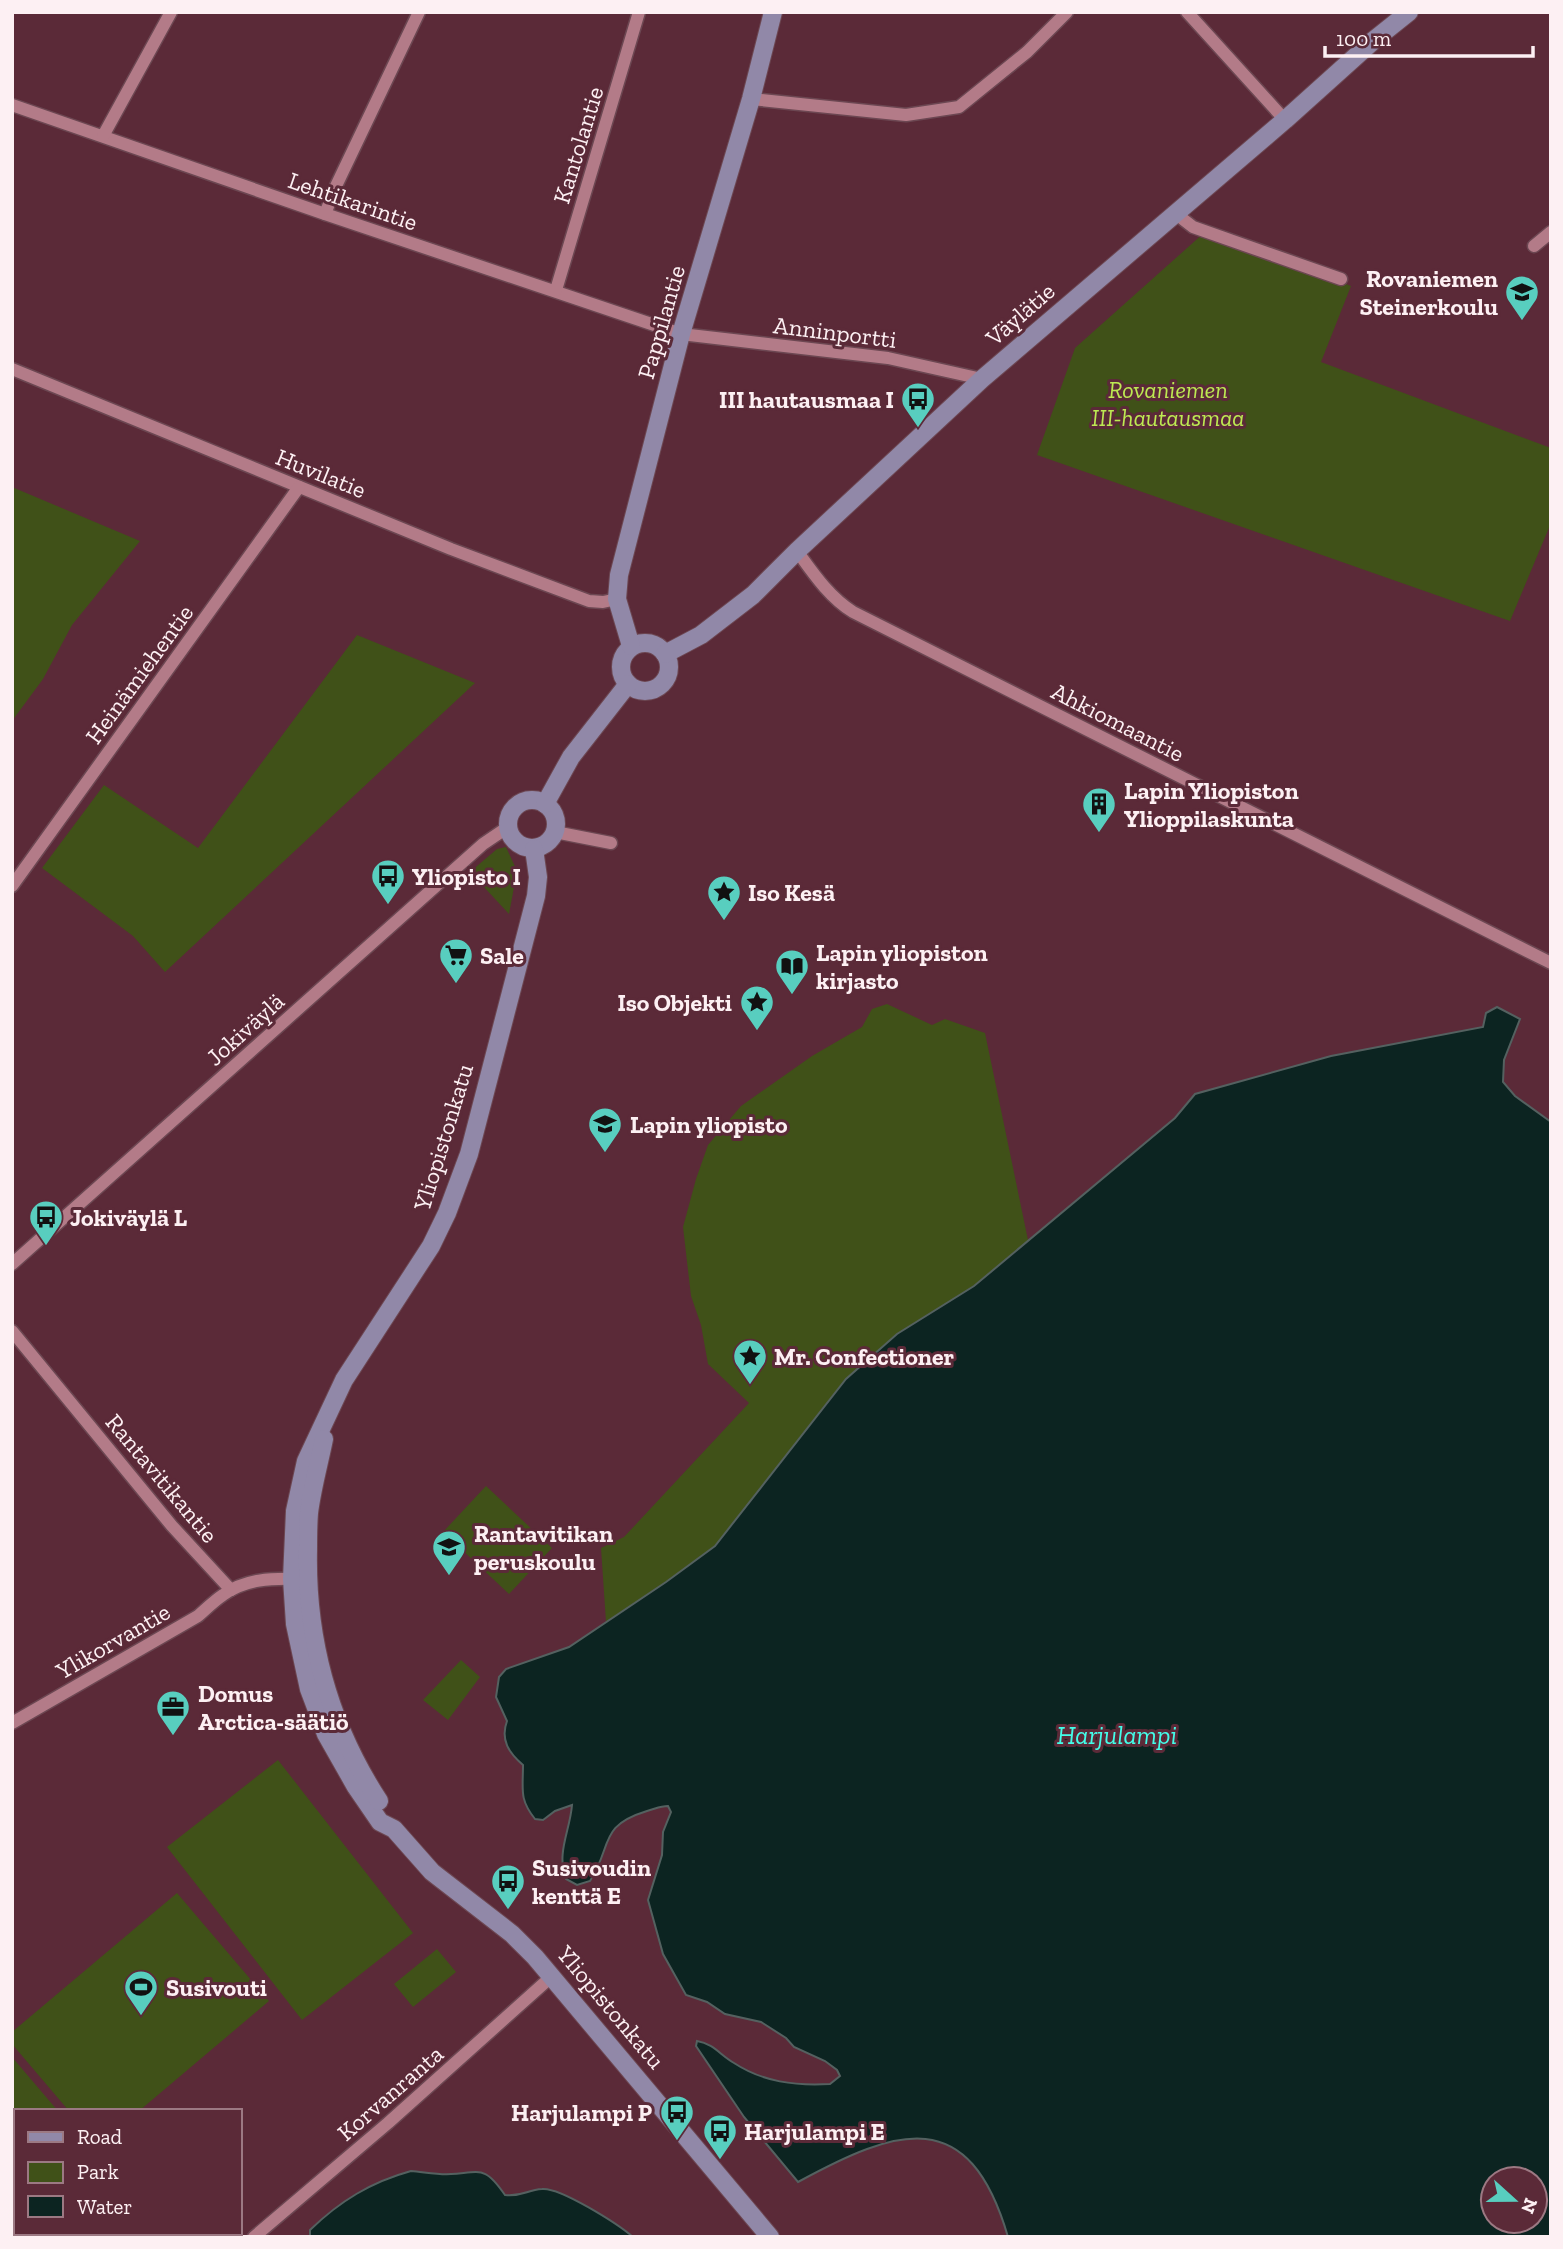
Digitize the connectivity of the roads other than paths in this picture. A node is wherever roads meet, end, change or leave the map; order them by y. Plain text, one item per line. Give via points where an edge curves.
1 (171, 12) edge
2 (419, 12) edge
3 (639, 12) edge
4 (773, 12) edge
5 (1067, 12) edge
6 (1187, 12) edge
7 (1409, 12) edge
8 (751, 99) junction
9 (12, 105) edge
10 (1284, 120) junction
11 (103, 136) junction
12 (1175, 213) junction
13 (325, 214) junction
14 (1551, 232) edge
15 (1534, 246) dead end
16 (1341, 279) dead end
17 (556, 290) junction
18 (681, 334) junction
19 (12, 369) edge
20 (982, 379) junction
21 (299, 486) junction
22 (797, 551) junction
23 (617, 599) junction
24 (631, 646) junction
25 (665, 654) junction
26 (628, 684) junction
27 (545, 804) junction
28 (508, 827) junction
29 (555, 832) junction
30 (611, 843) dead end
31 (534, 849) junction
32 (12, 886) edge
33 (1551, 963) edge
34 (12, 1264) edge
35 (12, 1331) edge
36 (300, 1579) junction
37 (231, 1590) junction
38 (12, 1723) edge
39 (551, 1978) junction
40 (254, 2237) edge
41 (770, 2237) edge

1 - 11 street
2 - 13 street
3 - 17 street, Kantolantie
4 - 8 street, Pappilantie
5 - 8 street via 1027,52 959,107 906,115
6 - 10 street
7 - 10 street, Väylätie
8 - 18 street, Pappilantie
9 - 11 street, Lehtikarintie
10 - 12 street, Väylätie
11 - 13 street, Lehtikarintie
12 - 16 street via 1192,227
12 - 20 street, Väylätie
13 - 17 street, Lehtikarintie
14 - 15 street
17 - 18 street, Lehtikarintie
18 - 20 street, Anninportti via 888,358
18 - 23 street, Pappilantie via 619,575
19 - 21 street, Huvilatie
20 - 22 street, Väylätie
21 - 23 street, Huvilatie via 589,601
21 - 32 street, Heinämiehentie
22 - 25 street, Väylätie via 743,603 701,635
22 - 33 street, Ahkiomaantie via 842,605
23 - 24 street, Pappilantie
24 - 25 street via 646,642
24 - 26 street via 620,669
25 - 26 street via 669,669 663,683 642,691
26 - 27 street via 571,757
27 - 28 street via 530,800 516,806
27 - 29 street via 555,816
28 - 31 street via 519,845
28 - 34 street, Jokiväylä via 483,844
29 - 30 street
29 - 31 street via 547,844
31 - 36 street, Yliopistonkatu via 536,896 469,1154 431,1246 344,1380 328,1415
35 - 37 street, Rantavitikantie via 172,1526
36 - 37 street via 251,1581
36 - 39 street, Yliopistonkatu via 295,1624 309,1689 326,1734 356,1787 380,1822 394,1829 432,1872 512,1934
37 - 38 street, Ylikorvantie via 198,1616
39 - 40 street, Korvanranta
39 - 41 street, Yliopistonkatu

